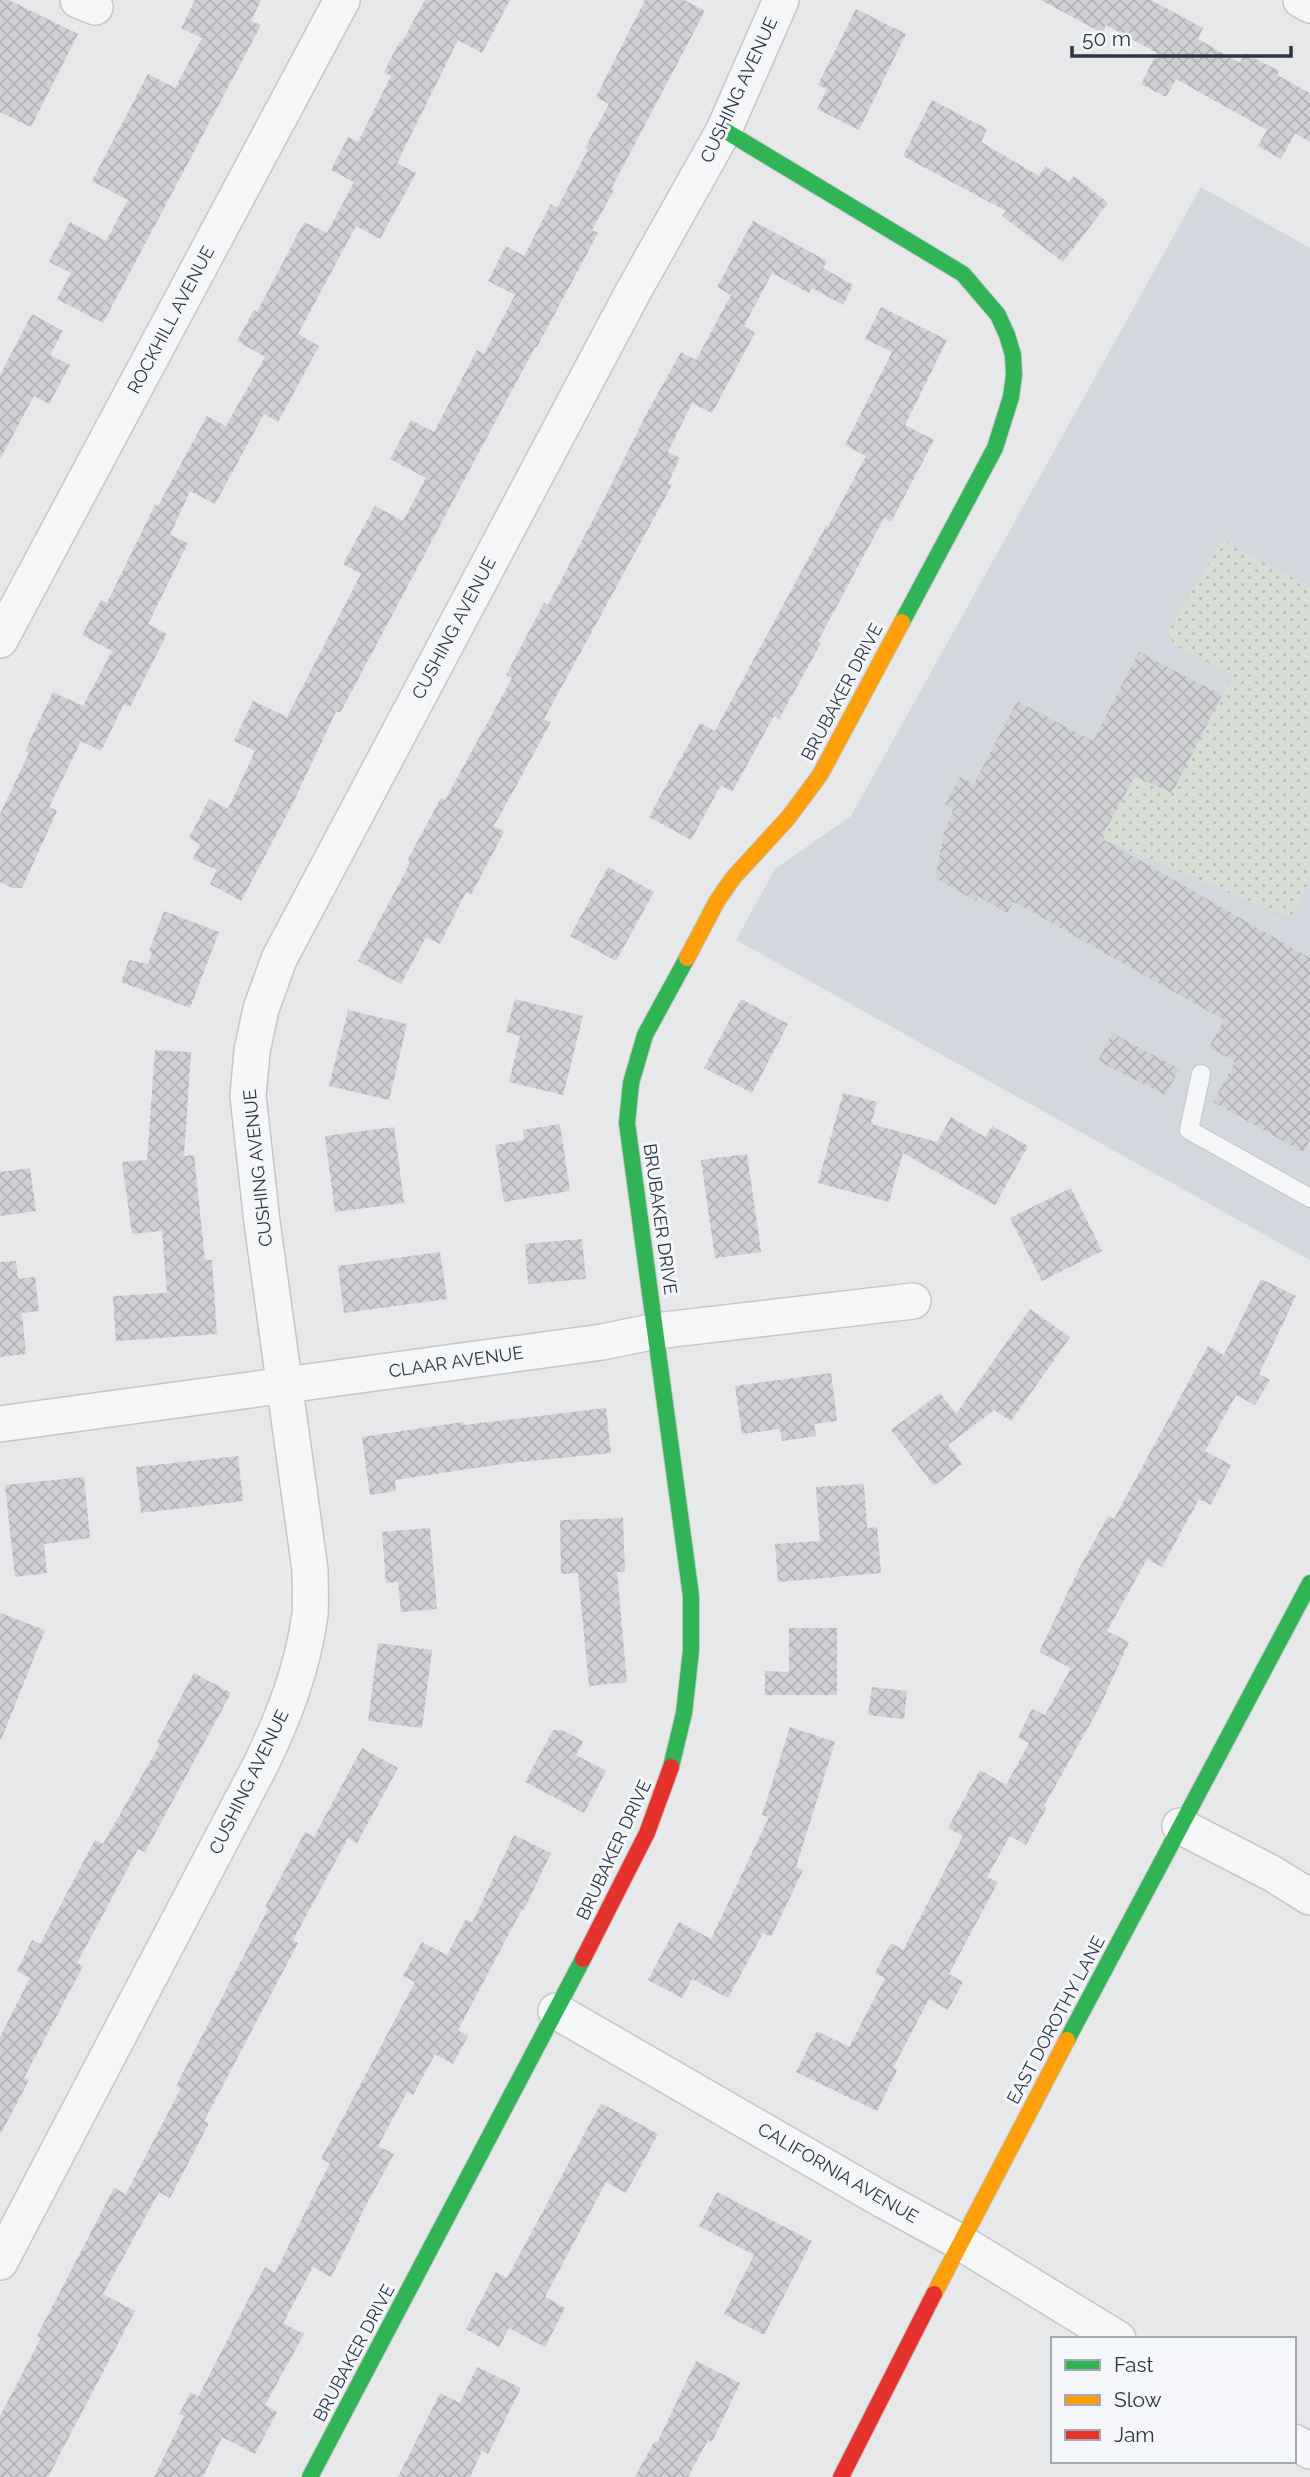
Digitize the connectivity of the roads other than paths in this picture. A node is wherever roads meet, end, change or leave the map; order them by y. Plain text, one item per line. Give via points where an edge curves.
1 (342, 0) edge
2 (781, 0) edge
3 (1301, 0) edge
4 (1310, 5) edge
5 (724, 130) junction
6 (0, 640) edge
7 (1201, 1074) dead end
8 (1310, 1198) edge
9 (913, 1301) dead end
10 (656, 1331) junction
11 (286, 1385) junction
12 (0, 1424) edge
13 (1310, 1583) edge
14 (1180, 1826) junction
15 (1310, 1897) edge
16 (556, 2011) junction
17 (960, 2242) junction
18 (0, 2262) edge
19 (1115, 2337) edge
20 (310, 2477) edge
21 (841, 2477) edge

1 - 6 street, ROCKHILL AVENUE
2 - 5 street, CUSHING AVENUE
3 - 4 street
5 - 10 street, BRUBAKER DRIVE via 963,274 1003,321 1013,350 1014,382 1010,411 995,448 820,775 717,901 645,1035 631,1083 627,1123
5 - 11 street, CUSHING AVENUE via 626,304 285,947 261,1009 248,1096
7 - 8 lane via 1189,1130
9 - 10 street, CLAAR AVENUE
10 - 11 street, CLAAR AVENUE
10 - 16 street, BRUBAKER DRIVE via 691,1596 684,1713 668,1779 647,1833
11 - 12 street, CLAAR AVENUE
11 - 18 street, CUSHING AVENUE via 310,1570 310,1602 300,1664 285,1713
13 - 14 street, EAST DOROTHY LANE
14 - 15 street
14 - 17 street, EAST DOROTHY LANE
16 - 17 street, CALIFORNIA AVENUE
16 - 20 street, BRUBAKER DRIVE
17 - 19 street, CALIFORNIA AVENUE
17 - 21 street, EAST DOROTHY LANE

